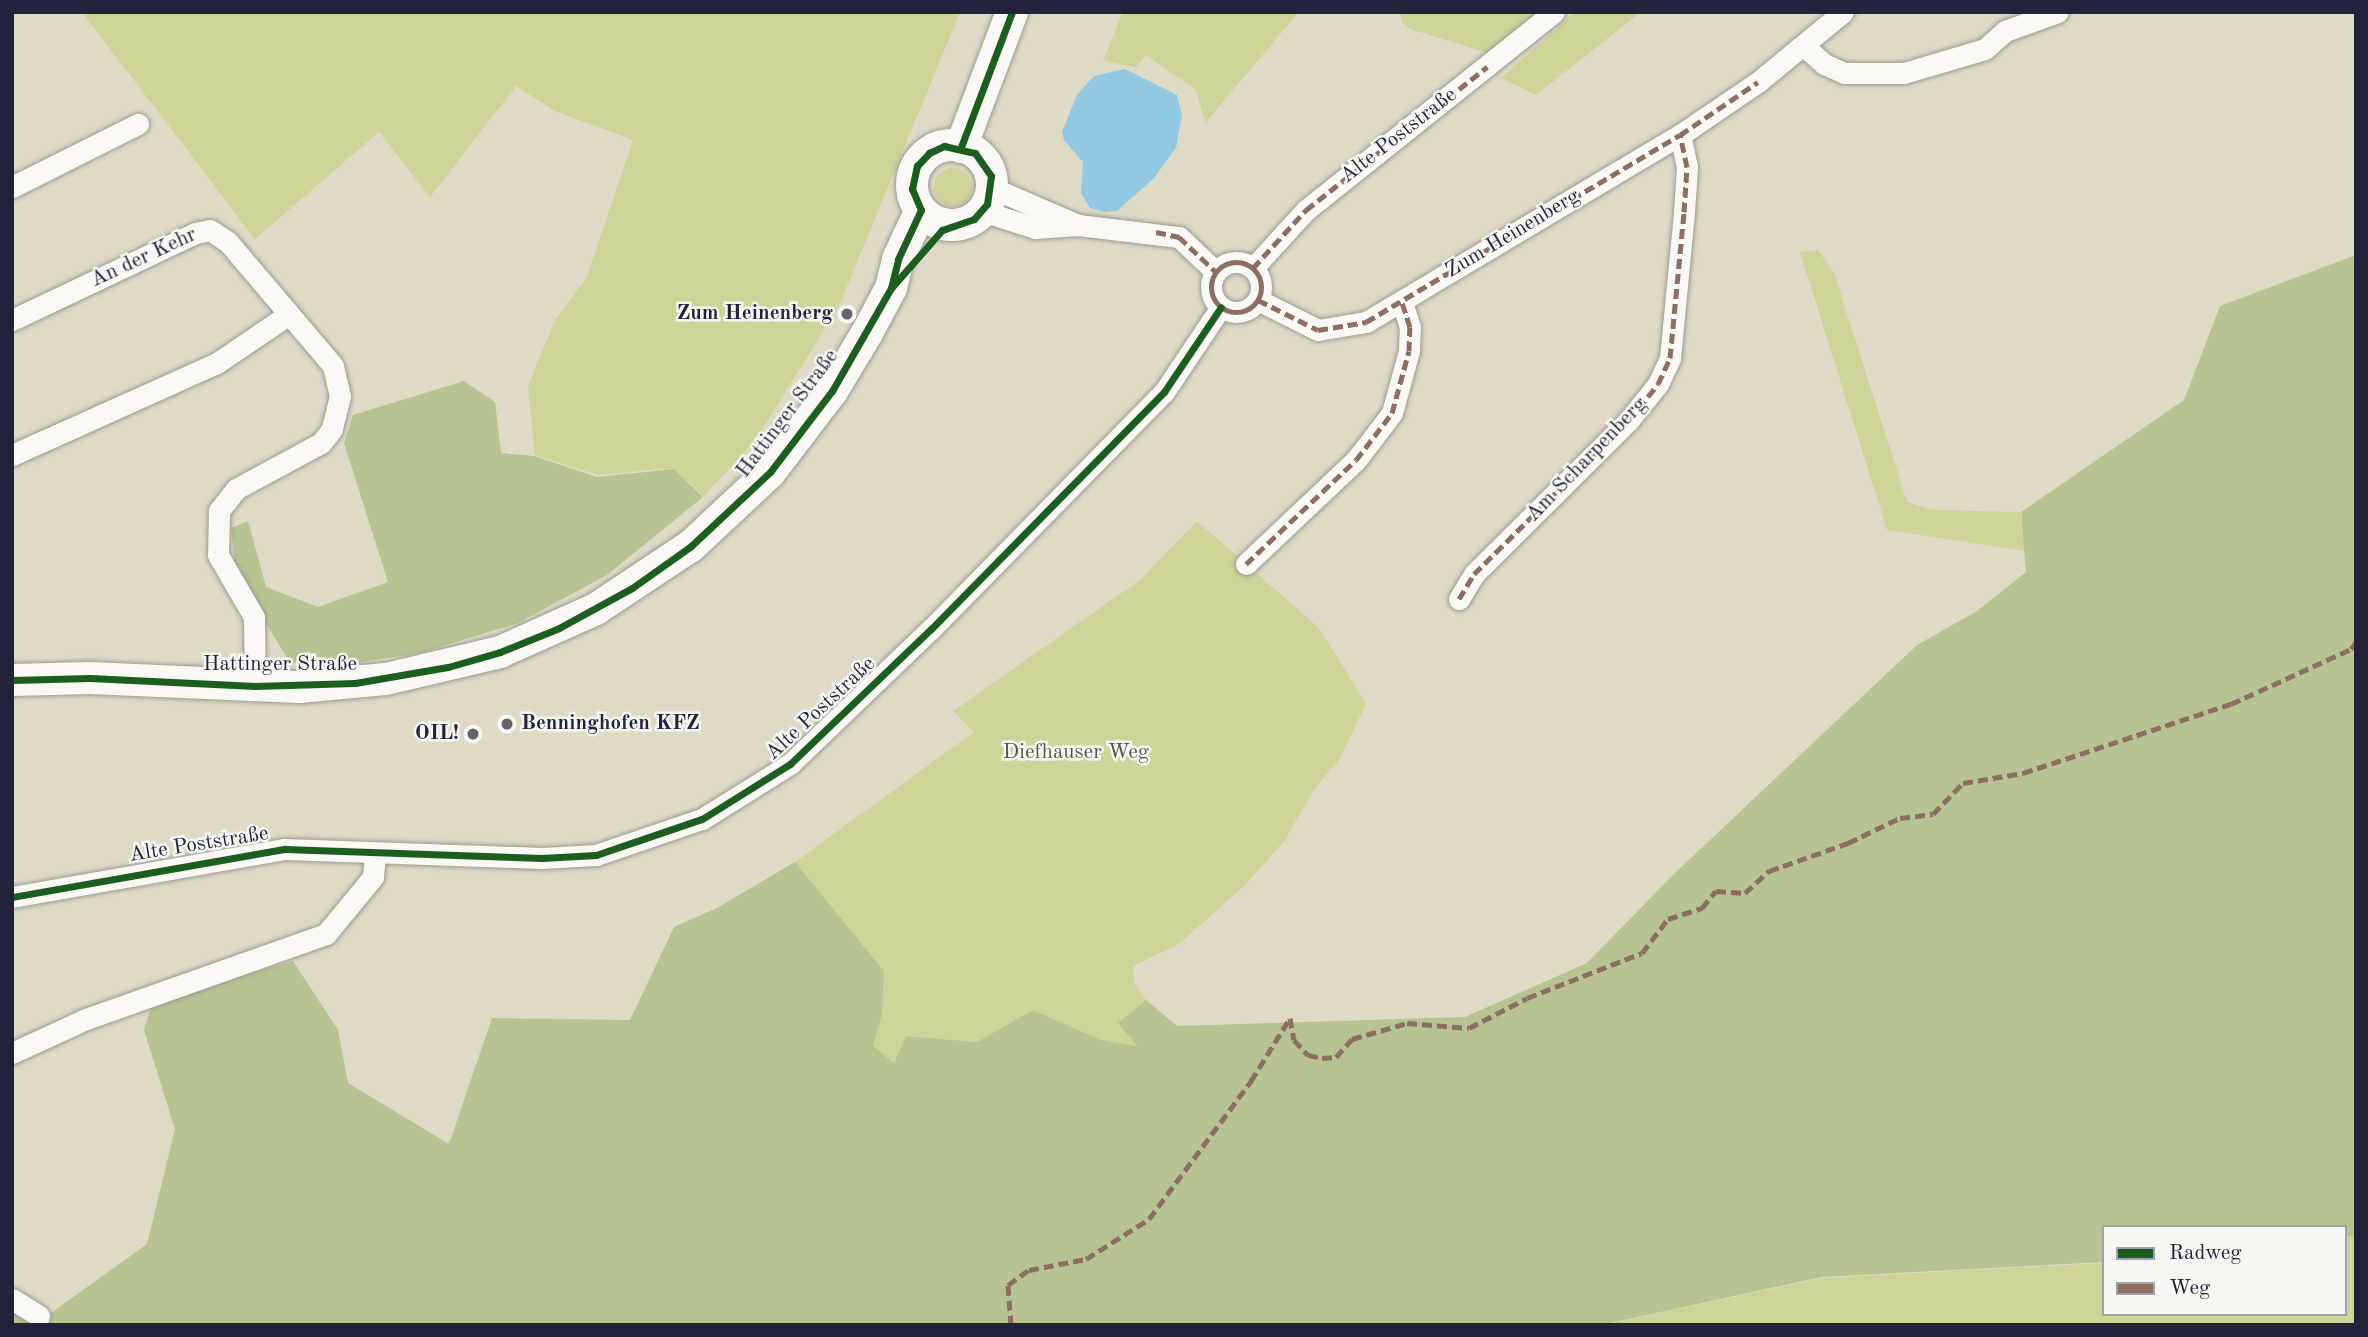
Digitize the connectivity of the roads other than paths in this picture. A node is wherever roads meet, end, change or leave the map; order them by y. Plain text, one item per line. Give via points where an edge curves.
1 (1012, 12) edge
2 (1554, 12) edge
3 (1843, 12) edge
4 (2058, 12) edge
5 (1804, 46) junction
6 (138, 124) dead end
7 (1680, 135) junction
8 (961, 147) junction
9 (12, 187) edge
10 (987, 199) junction
11 (921, 210) junction
12 (952, 225) junction
13 (1253, 268) junction
14 (1216, 272) junction
15 (891, 288) junction
16 (1258, 300) junction
17 (1402, 302) junction
18 (1221, 306) junction
19 (289, 314) junction
20 (12, 320) edge
21 (12, 455) edge
22 (1246, 564) dead end
23 (1459, 599) dead end
24 (12, 680) edge
25 (255, 686) junction
26 (375, 854) junction
27 (12, 897) edge
28 (12, 1054) edge
29 (12, 1299) edge
30 (38, 1316) dead end

1 - 8 main road
2 - 13 street, Alte Poststraße via 1306,210
3 - 5 street, Zum Heinenberg
4 - 5 street via 2005,31 1985,49 1904,73 1844,73 1824,64
5 - 7 street, Zum Heinenberg
6 - 9 street
7 - 17 street, Zum Heinenberg
7 - 23 street, Am Scharpenberg via 1687,167 1684,212 1670,358 1658,384 1629,420 1474,574
8 - 10 main road via 983,160
8 - 11 main road via 938,148 919,163 912,189
10 - 12 main road via 970,220
10 - 14 street via 1035,228 1078,225 1179,237
11 - 12 main road via 936,222
11 - 15 main road, Hattinger Straße via 898,258
12 - 15 main road, Hattinger Straße via 942,230
13 - 14 street via 1238,262
13 - 16 street via 1261,280
14 - 18 street via 1212,294
15 - 25 main road, Hattinger Straße via 832,391 770,472 720,522 632,587 520,645 448,667 355,683
16 - 17 street, Zum Heinenberg via 1318,330 1366,322
16 - 18 street via 1245,310
17 - 22 street via 1410,327 1409,351 1399,400 1385,426 1356,460
18 - 26 street, Alte Poststraße via 1164,392 931,629 770,780 702,819 596,855
19 - 20 street, An der Kehr via 219,233 204,230
19 - 21 street via 217,363
19 - 25 street, An der Kehr via 333,366 341,396 332,429 321,443 236,489 219,512 218,555 254,617
24 - 25 main road, Hattinger Straße
26 - 27 street, Alte Poststraße via 285,849 239,854
26 - 28 street via 373,877 326,934 86,1019
29 - 30 street

